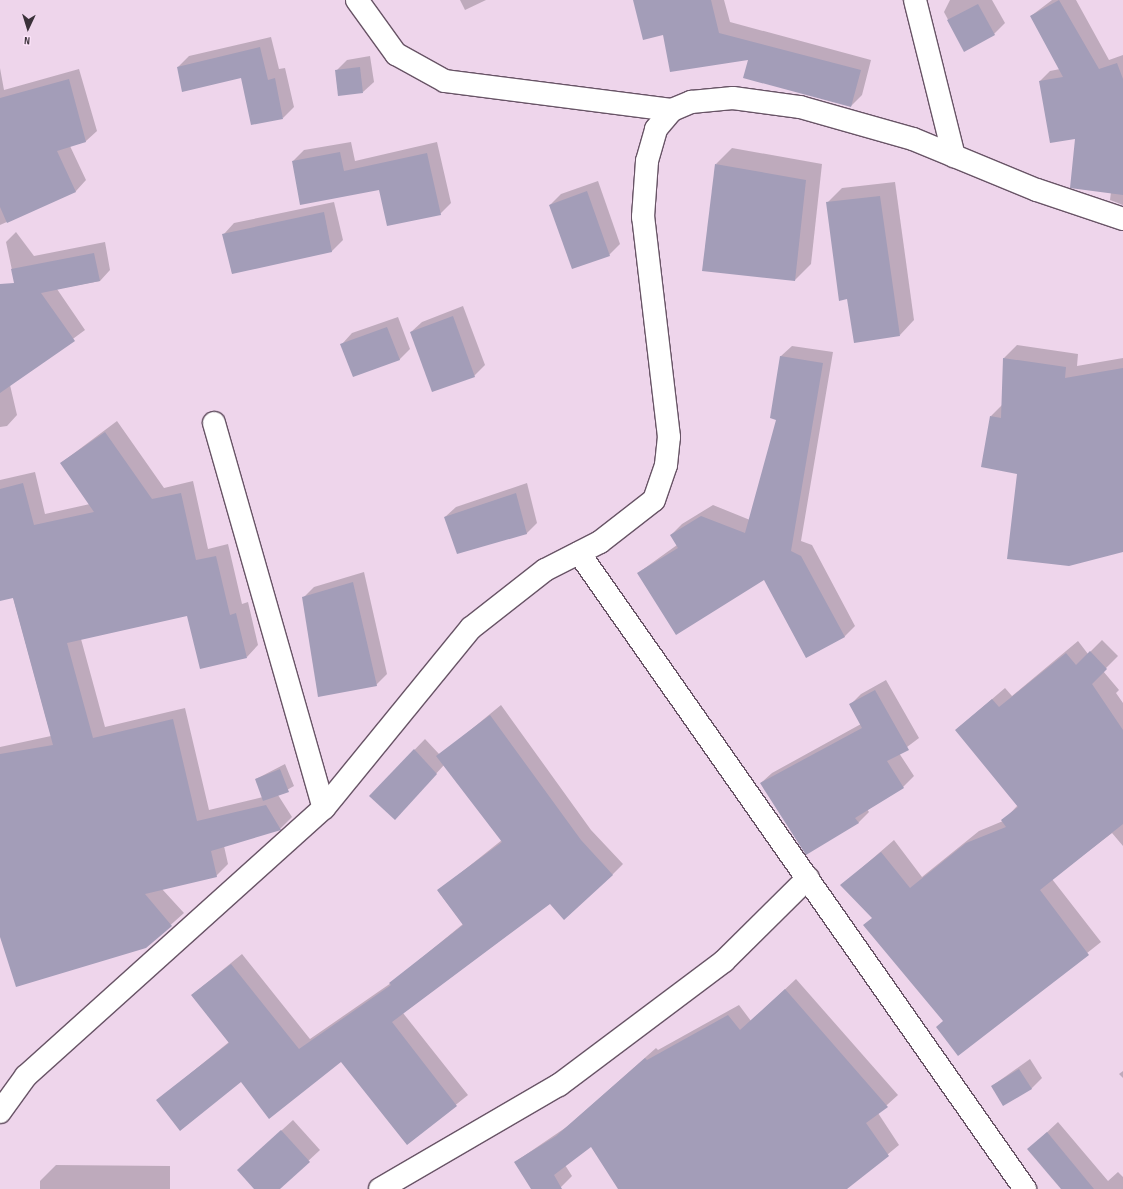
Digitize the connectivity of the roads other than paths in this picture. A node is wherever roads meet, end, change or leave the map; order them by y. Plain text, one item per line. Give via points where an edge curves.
1 (357, 0) edge
2 (915, 0) edge
3 (672, 110) junction
4 (954, 156) junction
5 (1123, 219) edge
6 (214, 423) dead end
7 (580, 553) junction
8 (324, 808) junction
9 (808, 878) junction
10 (0, 1112) edge
11 (1018, 1186) edge
12 (380, 1189) edge

1 - 3 street via 396,54 445,82
2 - 4 street
3 - 4 street via 691,102 733,98 800,107 913,139
3 - 7 street via 656,129 649,154 643,218 669,437 666,465 654,500 600,542
4 - 5 street
6 - 8 street
7 - 8 street via 545,570 471,628
7 - 9 street
8 - 10 street via 26,1076
9 - 11 street
9 - 12 street via 724,961 559,1085

